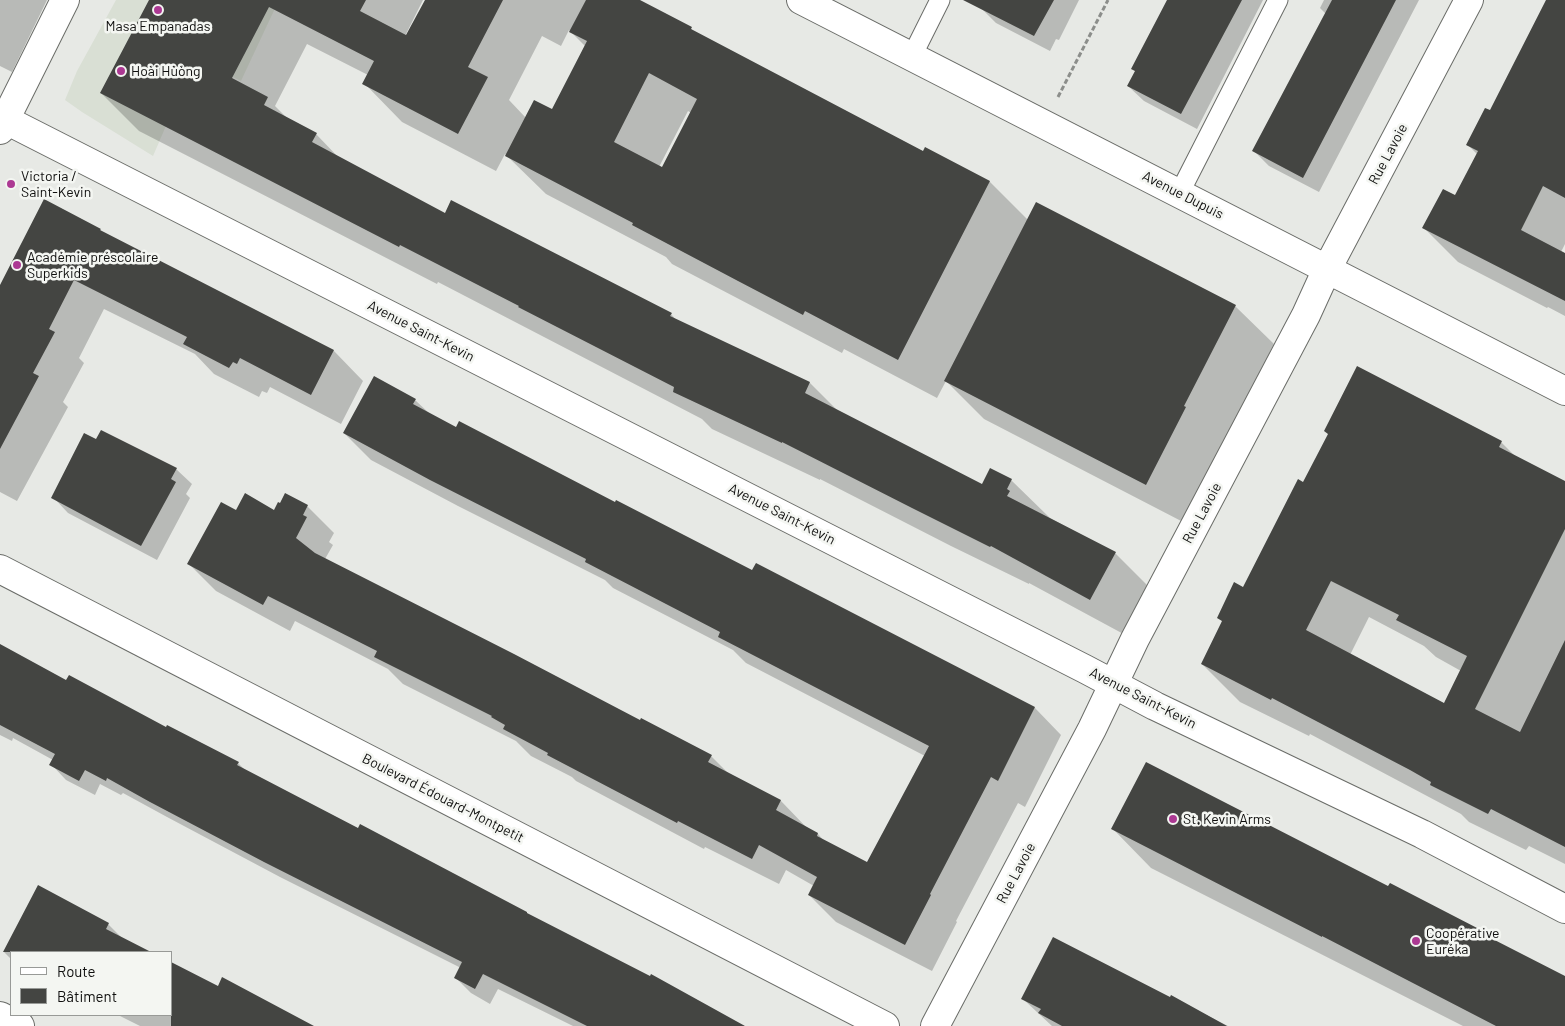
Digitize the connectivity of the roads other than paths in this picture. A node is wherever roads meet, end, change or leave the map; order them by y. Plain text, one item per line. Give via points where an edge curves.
1 (65, 0) edge
2 (800, 0) edge
3 (940, 0) edge
4 (1278, 0) edge
5 (1469, 0) edge
6 (912, 56) junction
7 (2, 122) edge
8 (1180, 194) junction
9 (1327, 269) junction
10 (1565, 391) edge
11 (0, 569) edge
12 (1113, 683) junction
13 (1565, 909) edge
14 (0, 1016) edge
15 (20, 1026) edge
16 (885, 1026) edge
17 (935, 1026) edge

1 - 7 street
2 - 6 street, Avenue Dupuis
3 - 6 lane
4 - 8 lane
5 - 9 street, Rue Lavoie
6 - 8 street, Avenue Dupuis
7 - 12 street, Avenue Saint-Kevin
8 - 9 street, Avenue Dupuis
9 - 10 street, Avenue Dupuis
9 - 12 street, Rue Lavoie via 1306,316
11 - 16 street, Boulevard Édouard-Montpetit
12 - 13 street, Avenue Saint-Kevin via 1422,834
12 - 17 street, Rue Lavoie via 1092,729
14 - 15 street

